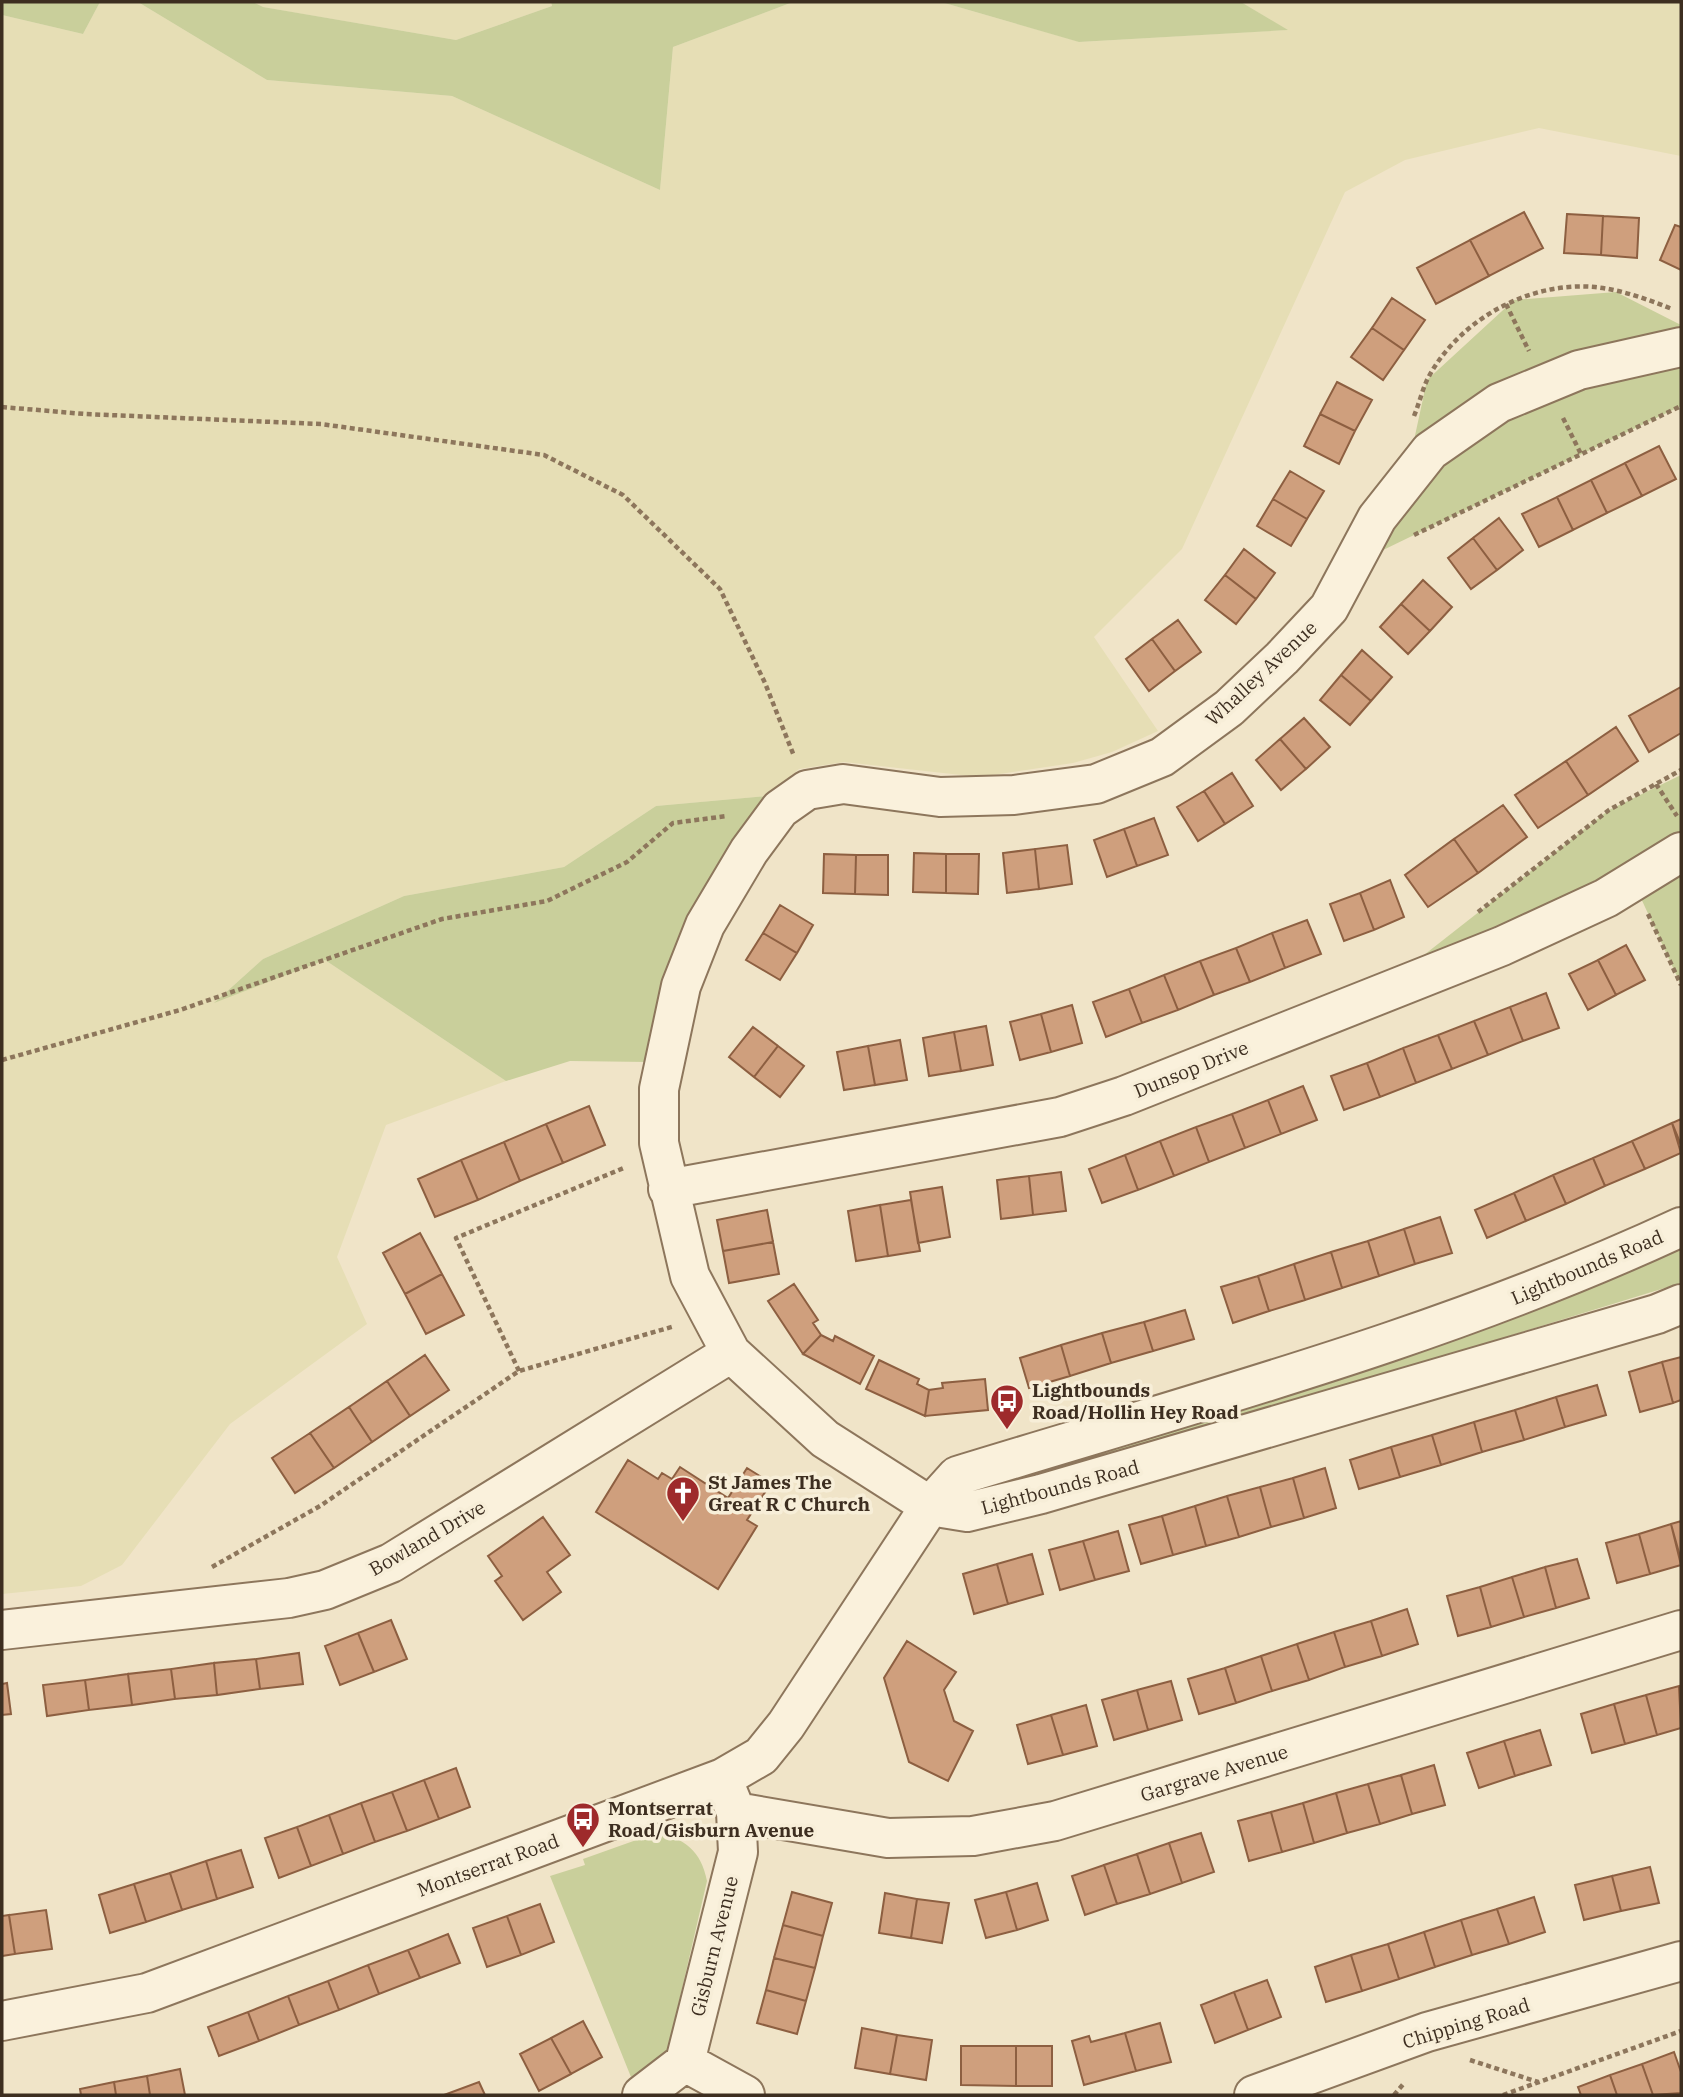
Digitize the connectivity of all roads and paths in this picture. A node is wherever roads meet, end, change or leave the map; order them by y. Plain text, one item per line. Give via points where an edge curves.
1 (1681, 315) edge
2 (1681, 347) edge
3 (1681, 406) edge
4 (2, 407) edge
5 (1412, 423) dead end
6 (1411, 537) dead end
7 (1681, 770) edge
8 (1656, 784) junction
9 (794, 799) junction
10 (1681, 822) edge
11 (1681, 852) edge
12 (1633, 881) junction
13 (1472, 918) dead end
14 (1681, 985) edge
15 (2, 1060) edge
16 (664, 1171) junction
17 (1681, 1227) edge
18 (1681, 1304) edge
19 (712, 1316) junction
20 (731, 1353) junction
21 (519, 1371) junction
22 (930, 1506) junction
23 (201, 1574) dead end
24 (2, 1630) edge
25 (1681, 1630) edge
26 (730, 1795) junction
27 (1681, 1961) edge
28 (2, 2021) edge
29 (1681, 2031) edge
30 (1457, 2055) dead end
31 (685, 2062) junction
32 (1541, 2083) junction
33 (642, 2095) edge
34 (745, 2095) edge
35 (1254, 2095) edge
36 (1503, 2095) edge

1 - 5 path via 1637,295 1593,287 1514,300 1476,320 1450,347 1427,380
2 - 9 street, Whalley Avenue via 1580,370 1510,398 1430,451 1377,518 1329,608 1229,708 1162,757 1096,784 1014,795 940,797 844,784
3 - 6 path
4 - 9 path via 321,424 544,455 623,495 720,589 765,683
7 - 8 path
8 - 10 path
8 - 13 path via 1609,810
9 - 15 path via 673,822 627,862 547,901 442,919 180,1010
9 - 16 street via 749,851 705,925 681,986 659,1089
11 - 12 street, Dunsop Drive
12 - 14 path
12 - 16 street, Dunsop Drive via 1502,946 1124,1096 1060,1117
16 - 19 street via 690,1276
16 - 21 path via 456,1238
17 - 22 street, Lightbounds Road via 1553,1285 1362,1352 957,1476
18 - 22 street, Lightbounds Road via 1041,1494 967,1512
19 - 20 street
19 - 21 path
20 - 22 street via 825,1439
20 - 24 street, Bowland Drive via 391,1563 325,1590 289,1598
21 - 23 path via 320,1506
22 - 26 street, Montserrat Road via 786,1726
25 - 26 street, Gargrave Avenue via 1055,1821 973,1836 888,1838
26 - 28 street, Montserrat Road via 147,1993
26 - 31 street, Gisburn Avenue via 738,1852
27 - 35 street, Chipping Road via 1427,2032
29 - 32 path
30 - 32 path
31 - 33 street
31 - 34 street
32 - 36 path

